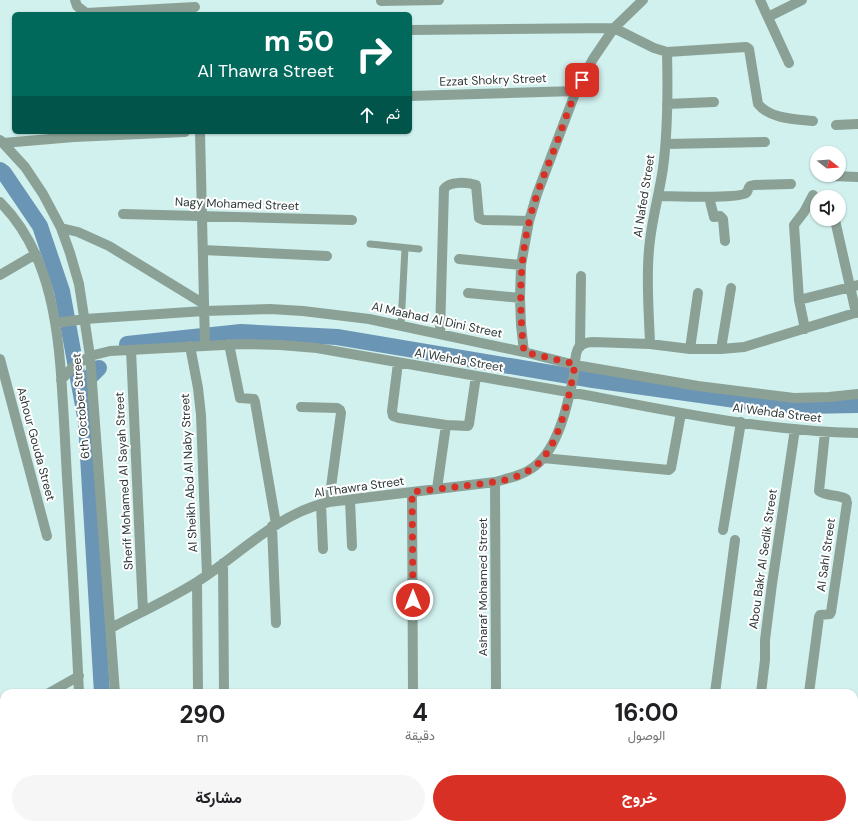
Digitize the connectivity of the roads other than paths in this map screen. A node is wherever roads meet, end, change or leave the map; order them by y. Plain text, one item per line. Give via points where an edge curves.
1 (75, 0) edge
2 (439, 0) edge
3 (643, 0) edge
4 (760, 0) edge
5 (802, 0) edge
6 (381, 1) dead end
7 (195, 7) edge
8 (85, 12) edge
9 (104, 12) edge
10 (768, 17) junction
11 (614, 28) junction
12 (412, 30) edge
13 (667, 52) junction
14 (789, 63) dead end
15 (576, 91) junction
16 (412, 96) edge
17 (714, 102) dead end
18 (667, 104) junction
19 (813, 121) dead end
20 (858, 124) edge
21 (836, 125) dead end
22 (98, 134) edge
23 (200, 134) edge
24 (2, 142) edge
25 (765, 142) dead end
26 (666, 144) junction
27 (846, 177) edge
28 (858, 177) edge
29 (791, 184) dead end
30 (658, 196) junction
31 (708, 197) junction
32 (0, 202) edge
33 (810, 202) edge
34 (123, 214) dead end
35 (202, 216) junction
36 (352, 220) dead end
37 (529, 221) junction
38 (837, 226) edge
39 (61, 228) junction
40 (725, 241) dead end
41 (370, 244) dead end
42 (405, 248) junction
43 (419, 249) dead end
44 (203, 250) junction
45 (36, 254) junction
46 (327, 256) dead end
47 (459, 258) dead end
48 (522, 265) junction
49 (0, 275) edge
50 (581, 276) dead end
51 (854, 286) edge
52 (731, 288) dead end
53 (468, 293) dead end
54 (698, 293) dead end
55 (520, 298) junction
56 (799, 300) junction
57 (204, 307) junction
58 (857, 313) edge
59 (85, 319) junction
60 (56, 323) junction
61 (401, 325) junction
62 (805, 329) junction
63 (440, 334) junction
64 (229, 344) junction
65 (650, 344) junction
66 (205, 345) junction
67 (190, 346) junction
68 (580, 347) junction
69 (690, 349) junction
70 (721, 349) junction
71 (130, 350) junction
72 (524, 352) junction
73 (90, 356) junction
74 (0, 359) edge
75 (398, 363) junction
76 (575, 364) junction
77 (476, 376) junction
78 (62, 380) junction
79 (570, 393) junction
80 (858, 394) edge
81 (301, 407) dead end
82 (681, 413) junction
83 (741, 422) junction
84 (446, 425) junction
85 (795, 429) junction
86 (825, 432) junction
87 (858, 433) edge
88 (543, 458) junction
89 (495, 482) junction
90 (437, 489) junction
91 (412, 492) junction
92 (350, 500) junction
93 (325, 503) junction
94 (274, 525) junction
95 (723, 530) dead end
96 (47, 536) dead end
97 (735, 540) dead end
98 (352, 546) dead end
99 (323, 550) dead end
100 (222, 563) junction
101 (207, 575) junction
102 (197, 582) junction
103 (143, 611) junction
104 (276, 623) dead end
105 (111, 628) junction
106 (78, 676) junction
107 (56, 689) edge
108 (79, 689) edge
109 (115, 689) edge
110 (198, 689) edge
111 (224, 689) edge
112 (413, 689) edge
113 (496, 689) edge
114 (716, 689) edge
115 (761, 689) edge
116 (810, 689) edge

1 - 8 street via 77,6
2 - 6 street
3 - 11 street
4 - 10 street
5 - 10 street
7 - 9 street
10 - 14 street
11 - 12 street
11 - 13 street
11 - 15 street
13 - 18 street, Al Nafed Street
13 - 19 street via 746,47 749,49 758,104 762,109 775,115
15 - 16 street, Ezzat Shokry Street
15 - 37 street
17 - 18 street
18 - 26 street, Al Nafed Street
20 - 21 street
22 - 24 street
23 - 35 street
24 - 39 street, 6th October Street via 43,194
25 - 26 street
26 - 30 street, Al Nafed Street
27 - 28 street
29 - 31 street via 754,185 743,194
30 - 31 street
30 - 65 street, Al Nafed Street via 647,274
31 - 40 street via 714,217 720,216 723,219
32 - 45 street, 6th October Street via 7,208
33 - 56 street via 794,225
34 - 35 street, Nagy Mohamed Street
35 - 36 street, Nagy Mohamed Street
35 - 44 street
37 - 48 street
37 - 63 street via 484,220 480,218 476,185 446,185
38 - 51 street
39 - 57 street via 78,232 109,246
39 - 59 street, 6th October Street via 79,284
41 - 42 lane
42 - 43 lane
42 - 61 lane
44 - 46 street
44 - 57 street
45 - 49 street
45 - 60 street, 6th October Street via 47,284
47 - 48 street
48 - 55 street
50 - 68 street, Al Thawra Street
51 - 56 street
51 - 58 street
52 - 70 street
53 - 55 street
54 - 69 street
55 - 72 street
56 - 62 street
57 - 59 street, Al Maahad Al Dini Street
57 - 61 street, Al Maahad Al Dini Street via 303,311
57 - 66 street
58 - 62 street
59 - 60 street, Al Maahad Al Dini Street
59 - 73 street, 6th October Street
60 - 78 street, 6th October Street
61 - 63 street, Al Maahad Al Dini Street
62 - 70 street via 744,346
63 - 72 street, Al Maahad Al Dini Street
64 - 66 street, Al Wehda Street
64 - 75 street, Al Wehda Street via 317,348
64 - 94 street via 240,398 254,399 255,402
65 - 68 street via 593,342
65 - 69 street
66 - 67 street, Al Wehda Street
67 - 71 street, Al Wehda Street
67 - 101 street, Al Sheikh Abd Al Naby Street via 201,415
68 - 76 street, Al Thawra Street
69 - 70 street
71 - 73 street, Al Wehda Street
71 - 103 street, Sherif Mohamed Al Sayah Street
72 - 76 street, Al Maahad Al Dini Street
73 - 78 street, Al Wehda Street via 73,367
73 - 105 street, 6th October Street
74 - 96 street, Ashour Gouda Street
75 - 77 street, Al Wehda Street
75 - 84 street via 393,416
76 - 79 street, Al Thawra Street
76 - 80 street, Al Maahad Al Dini Street via 774,396 794,398
77 - 79 street, Al Wehda Street
77 - 84 street via 468,426
78 - 106 street, 6th October Street
79 - 82 street, Al Wehda Street
79 - 88 street, Al Thawra Street via 559,429
81 - 93 street via 337,408 341,413
82 - 83 street, Al Wehda Street
82 - 88 street via 669,470
83 - 85 street, Al Wehda Street
83 - 95 street
84 - 90 street
85 - 86 street, Al Wehda Street
85 - 115 street, Abou Bakr Al Sedik Street via 772,591
86 - 87 street, Al Wehda Street
86 - 116 street, Al Sahl Street via 819,491 822,494 842,497 847,503 831,612 819,617
88 - 89 street, Al Thawra Street via 534,468
89 - 90 street, Al Thawra Street
89 - 113 street, Asharaf Mohamed Street
90 - 91 street, Al Thawra Street
91 - 92 street, Al Thawra Street
91 - 112 street
92 - 93 street, Al Thawra Street
92 - 98 street
93 - 94 street, Al Thawra Street
93 - 99 street
94 - 100 street, Al Thawra Street
94 - 104 street
97 - 114 street
100 - 101 street, Al Thawra Street
100 - 111 street
101 - 102 street, Al Thawra Street
102 - 103 street, Al Thawra Street
102 - 110 street
103 - 105 street, Al Thawra Street
105 - 109 street, 6th October Street
106 - 107 street
106 - 108 street, 6th October Street

